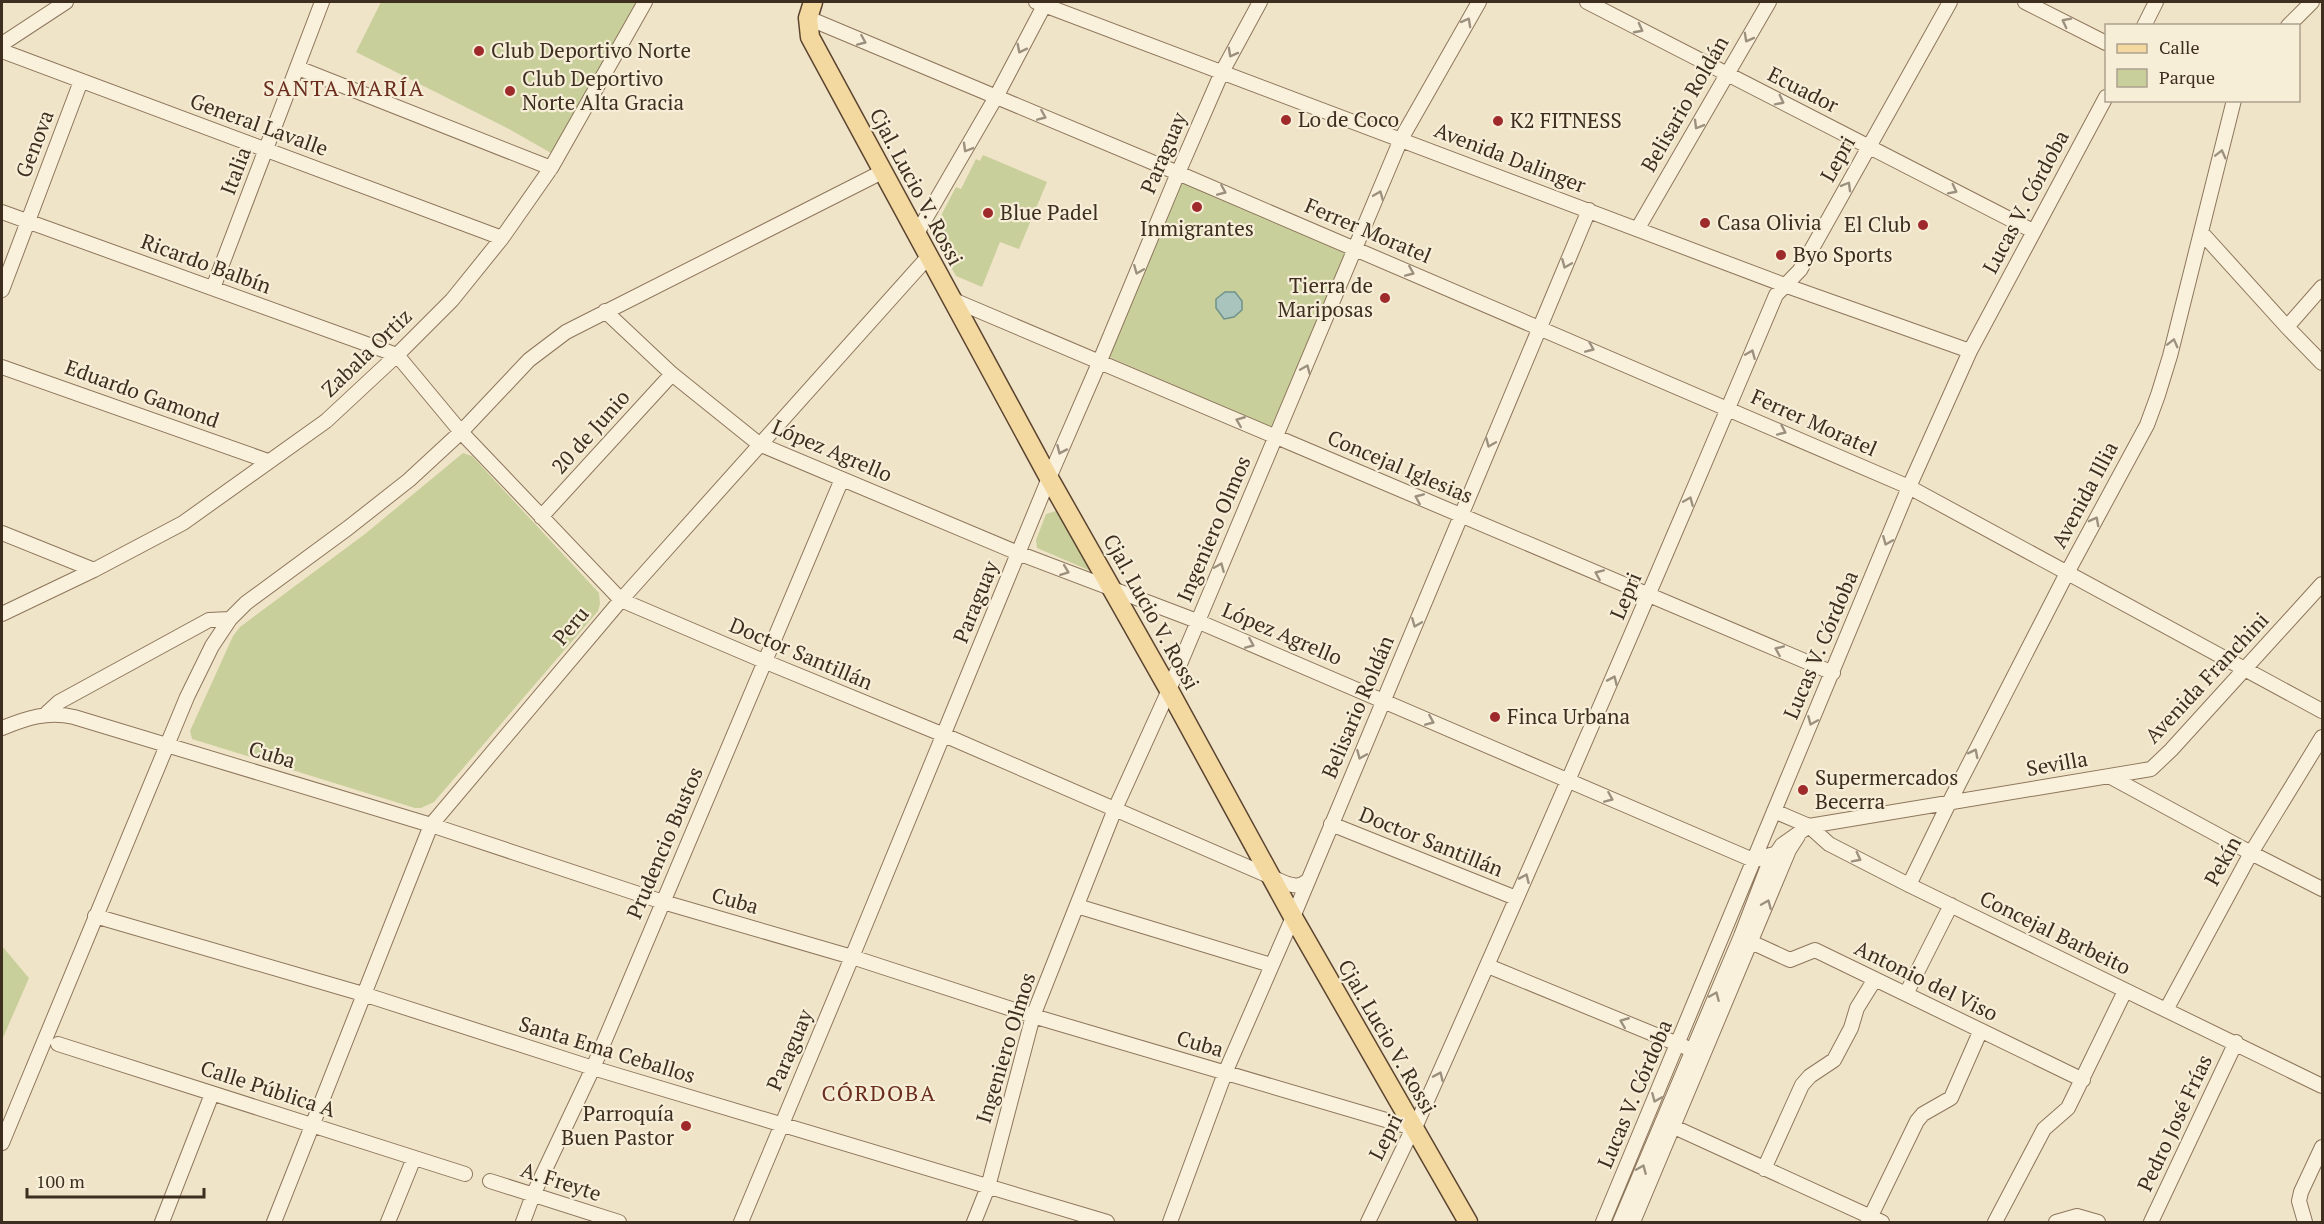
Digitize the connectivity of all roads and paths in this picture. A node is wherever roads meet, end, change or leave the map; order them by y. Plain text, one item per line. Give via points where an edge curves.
1 (66, 2) edge
2 (322, 2) edge
3 (645, 2) edge
4 (1042, 2) edge
5 (1260, 2) edge
6 (1479, 2) edge
7 (1587, 2) edge
8 (1769, 2) edge
9 (1950, 2) edge
10 (2025, 2) edge
11 (2156, 2) edge
12 (2312, 2) edge
13 (811, 7) edge
14 (2145, 24) edge
15 (2290, 24) edge
16 (2105, 42) edge
17 (2, 44) edge
18 (2, 51) edge
19 (298, 68) junction
20 (1222, 72) junction
21 (1728, 75) junction
22 (81, 81) junction
23 (996, 97) junction
24 (2105, 99) edge
25 (2234, 102) edge
26 (1401, 139) junction
27 (1869, 147) junction
28 (266, 150) junction
29 (551, 168) junction
30 (882, 172) junction
31 (1178, 173) junction
32 (1589, 210) junction
33 (2, 212) edge
34 (28, 221) junction
35 (1638, 228) junction
36 (2033, 231) junction
37 (2201, 232) junction
38 (916, 235) junction
39 (502, 238) junction
40 (1357, 249) junction
41 (928, 257) junction
42 (1787, 286) junction
43 (2322, 287) edge
44 (213, 288) junction
45 (2, 290) edge
46 (951, 298) junction
47 (605, 311) junction
48 (1539, 327) junction
49 (2287, 327) junction
50 (1970, 351) junction
51 (397, 355) junction
52 (1100, 363) junction
53 (2322, 363) edge
54 (2, 367) edge
55 (672, 374) junction
56 (1728, 408) junction
57 (461, 432) junction
58 (1277, 436) junction
59 (759, 444) junction
60 (268, 462) junction
61 (1049, 478) junction
62 (842, 479) junction
63 (1909, 487) junction
64 (1460, 516) junction
65 (541, 518) junction
66 (2, 533) edge
67 (1018, 553) junction
68 (94, 570) junction
69 (2067, 573) junction
70 (2322, 584) edge
71 (1112, 589) junction
72 (1650, 595) junction
73 (621, 600) junction
74 (2, 614) edge
75 (230, 619) junction
76 (1197, 621) junction
77 (766, 663) junction
78 (2245, 669) junction
79 (1833, 673) junction
80 (1169, 690) junction
81 (1384, 701) junction
82 (2322, 711) edge
83 (47, 713) junction
84 (2, 728) edge
85 (944, 735) junction
86 (2322, 736) edge
87 (166, 746) junction
88 (2109, 776) junction
89 (1569, 781) junction
90 (1947, 805) junction
91 (1115, 809) junction
92 (1774, 811) junction
93 (1331, 824) junction
94 (431, 825) junction
95 (1809, 826) junction
96 (2251, 853) junction
97 (1774, 854) junction
98 (1753, 860) junction
99 (1271, 877) junction
100 (1307, 881) junction
101 (1909, 885) junction
102 (2322, 889) edge
103 (1516, 898) junction
104 (663, 902) junction
105 (1951, 905) junction
106 (1077, 906) junction
107 (95, 916) junction
108 (1293, 917) junction
109 (1750, 942) junction
110 (852, 957) junction
111 (1271, 965) junction
112 (1488, 966) junction
113 (1875, 979) junction
114 (2125, 991) junction
115 (363, 994) junction
116 (1906, 994) junction
117 (2166, 1010) junction
118 (1033, 1016) junction
119 (1980, 1032) junction
120 (2236, 1042) junction
121 (58, 1044) dead end
122 (1691, 1049) junction
123 (593, 1068) junction
124 (1225, 1073) junction
125 (2083, 1080) junction
126 (2322, 1086) edge
127 (212, 1094) junction
128 (781, 1125) junction
129 (313, 1126) junction
130 (1674, 1127) junction
131 (1413, 1128) junction
132 (2, 1143) edge
133 (2322, 1147) edge
134 (414, 1158) junction
135 (1764, 1169) junction
136 (465, 1174) dead end
137 (490, 1181) dead end
138 (988, 1187) junction
139 (533, 1195) junction
140 (1873, 1220) edge
141 (162, 1222) edge
142 (274, 1222) edge
143 (388, 1222) edge
144 (523, 1222) edge
145 (619, 1222) edge
146 (741, 1222) edge
147 (974, 1222) edge
148 (1107, 1222) edge
149 (1173, 1222) edge
150 (1368, 1222) edge
151 (1468, 1222) edge
152 (1603, 1222) edge
153 (1620, 1222) edge
154 (1633, 1222) edge
155 (1995, 1222) edge
156 (2056, 1222) edge
157 (2097, 1222) edge
158 (2151, 1222) edge
159 (2305, 1222) edge

1 - 17 street
2 - 19 street, Italia
3 - 29 street, Zabala Ortiz
4 - 20 street, Avenida Dalinger
4 -> 23 street
5 -> 20 street, Paraguay
26 -> 6 street, Ingeniero Olmos
7 -> 21 street, Ecuador
8 -> 21 street, Belisario Roldán
9 - 27 street, Lepri
16 -> 10 street
11 - 14 street
12 - 15 street
13 -> 23 street, Ferrer Moratel
13 - 30 main road, Cjal. Lucio V. Rossi via 810,37
18 - 22 street, General Lavalle
19 - 28 street, Italia
19 - 29 street
20 - 26 street, Avenida Dalinger
20 - 31 street, Paraguay
21 -> 27 street, Ecuador
21 -> 35 street, Belisario Roldán
22 - 28 street, General Lavalle
22 - 34 street, Genova
23 -> 31 street, Ferrer Moratel
23 -> 38 street
24 - 36 street, Lucas V. Córdoba
37 -> 25 street, Avenida Illia
26 - 32 street, Avenida Dalinger
40 -> 26 street, Ingeniero Olmos
27 -> 36 street, Ecuador
42 -> 27 street, Lepri via 1800,270
28 - 39 street, General Lavalle
28 - 44 street, Italia
29 - 39 street, Zabala Ortiz
30 - 38 main road, Cjal. Lucio V. Rossi
30 - 47 street
31 -> 40 street, Ferrer Moratel
31 -> 52 street, Paraguay
32 - 35 street, Avenida Dalinger
32 -> 48 street, Belisario Roldán
33 - 34 street, Ricardo Balbín
34 - 44 street, Ricardo Balbín
34 - 45 street, Genova
35 - 42 street, Avenida Dalinger
36 - 50 street, Lucas V. Córdoba
37 - 49 street
69 -> 37 street, Avenida Illia via 2155,405
38 - 41 main road, Cjal. Lucio V. Rossi
39 - 51 street, Zabala Ortiz via 452,300
40 -> 48 street, Ferrer Moratel
58 -> 40 street, Ingeniero Olmos
41 - 46 main road, Cjal. Lucio V. Rossi
41 - 59 street, Peru
42 - 50 street, Avenida Dalinger
56 -> 42 street, Lepri via 1776,295
43 - 49 street
44 - 51 street, Ricardo Balbín
46 - 52 street, Concejal Iglesias
46 - 61 main road, Cjal. Lucio V. Rossi
47 - 55 street, López Agrello
47 - 57 street via 566,332 529,360
48 -> 56 street, Ferrer Moratel
48 -> 64 street, Belisario Roldán
49 - 53 street
50 - 63 street, Lucas V. Córdoba
51 - 57 street, Doctor Santillán
51 - 60 street, Zabala Ortiz via 326,421
58 -> 52 street, Concejal Iglesias
52 -> 61 street, Paraguay
54 - 60 street, Eduardo Gamond
55 - 59 street, López Agrello
55 - 65 street, 20 de Junio
56 -> 63 street, Ferrer Moratel
72 -> 56 street, Lepri
57 - 65 street, Doctor Santillán
57 - 75 street via 409,480
64 -> 58 street, Concejal Iglesias
76 -> 58 street, Ingeniero Olmos
59 - 62 street, López Agrello
59 - 73 street, Peru
60 - 68 street, Zabala Ortiz via 183,523
61 - 67 street, Paraguay
61 - 71 main road, Cjal. Lucio V. Rossi
62 - 67 street, López Agrello
62 - 77 street, Prudencio Bustos
63 - 69 street, Ferrer Moratel
63 -> 79 street, Lucas V. Córdoba
72 -> 64 street, Concejal Iglesias
64 -> 81 street, Belisario Roldán
65 - 73 street, Doctor Santillán
66 - 68 street
67 -> 71 street, López Agrello
67 - 85 street, Paraguay
68 - 74 street, Zabala Ortiz
69 - 78 street, Ferrer Moratel
90 -> 69 street, Avenida Illia
70 - 78 street, Avenida Franchini
71 - 76 street, López Agrello
71 - 80 main road, Cjal. Lucio V. Rossi
79 -> 72 street, Concejal Iglesias
89 -> 72 street, Lepri
73 - 77 street, Doctor Santillán
73 - 94 street, Peru
75 - 83 street via 209,620 59,702
75 - 87 street via 212,646
76 - 80 street, Ingeniero Olmos
76 -> 81 street, López Agrello
77 - 85 street, Doctor Santillán
77 - 104 street, Prudencio Bustos
78 - 82 street, Ferrer Moratel
78 - 88 street, Avenida Franchini via 2151,769
79 -> 92 street, Lucas V. Córdoba
80 - 91 street, Ingeniero Olmos
80 - 99 main road, Cjal. Lucio V. Rossi
81 -> 89 street, López Agrello
81 -> 93 street, Belisario Roldán
83 - 84 street
83 - 87 street, Cuba via 74,717
85 - 91 street, Doctor Santillán
85 - 110 street, Paraguay
86 - 96 street, Pekín
87 - 94 street, Cuba
87 - 107 street
88 - 90 street, Sevilla
88 - 96 street, Sevilla
89 -> 98 street, López Agrello
103 -> 89 street, Lepri
90 - 95 street, Sevilla
90 - 101 street, Avenida Illia
91 - 99 street, Doctor Santillán
91 - 106 street, Ingeniero Olmos
92 - 95 street, Concejal Barbeito
92 - 98 street, Lucas V. Córdoba
93 - 100 street, Belisario Roldán
93 - 103 street, Doctor Santillán
94 - 104 street, Cuba
94 - 115 street, Peru
95 - 97 street, Lucas V. Córdoba
95 -> 101 street, Concejal Barbeito via 1829,844
109 -> 95 street via 1789,850
96 - 102 street, Sevilla
96 - 117 street, Pekín
97 - 98 street
122 -> 97 street, Lucas V. Córdoba
98 - 122 street, Lucas V. Córdoba
99 - 100 street, Doctor Santillán via 1296,886
99 - 108 main road, Cjal. Lucio V. Rossi
100 - 108 street, Belisario Roldán
101 - 105 street, Concejal Barbeito
103 - 112 street, Lepri
104 - 110 street, Cuba
104 - 123 street, Prudencio Bustos
105 - 114 street, Concejal Barbeito
105 - 116 street
106 - 111 street
106 - 118 street, Ingeniero Olmos
107 - 115 street, Santa Ema Ceballos
107 - 132 street
108 - 111 street, Belisario Roldán
108 - 131 main road, Cjal. Lucio V. Rossi
109 - 113 street, Antonio del Viso via 1790,960 1815,950
109 - 122 street
110 - 118 street, Cuba
110 - 128 street, Paraguay
111 - 124 street, Belisario Roldán
122 -> 112 street
131 -> 112 street, Lepri
113 - 116 street, Antonio del Viso
113 - 135 street via 1834,1060 1803,1085
114 - 117 street, Concejal Barbeito
114 - 125 street
115 - 123 street, Santa Ema Ceballos
115 - 129 street, Peru
116 - 119 street, Antonio del Viso
117 - 120 street, Concejal Barbeito
118 - 124 street, Cuba
118 - 138 street, Ingeniero Olmos
119 - 125 street, Antonio del Viso
119 - 140 street via 1951,1098 1917,1120
120 - 126 street, Concejal Barbeito
120 - 158 street, Pedro José Frías
121 - 127 street, Calle Pública A
122 - 130 street
122 -> 152 street, Lucas V. Córdoba
153 -> 122 street, Lucas V. Córdoba
123 - 128 street, Santa Ema Ceballos
123 - 139 street, Prudencio Bustos
124 - 131 street, Cuba
124 - 149 street, Belisario Roldán
125 - 155 street via 2068,1108 2044,1129
127 - 129 street, Calle Pública A
127 - 141 street
128 - 138 street, Santa Ema Ceballos
128 - 146 street, Paraguay
129 - 134 street, Calle Pública A
129 - 142 street, Peru
130 - 135 street
130 - 154 street
131 - 150 street, Lepri
131 - 151 main road, Cjal. Lucio V. Rossi
133 - 159 street via 2301,1192 2299,1201
134 - 136 street, Calle Pública A
134 - 143 street
135 - 140 street
137 - 139 street, A. Freyte
138 - 147 street, Ingeniero Olmos
138 - 148 street, Santa Ema Ceballos
139 - 144 street, Prudencio Bustos
139 - 145 street, A. Freyte
156 - 157 street via 2077,1215

